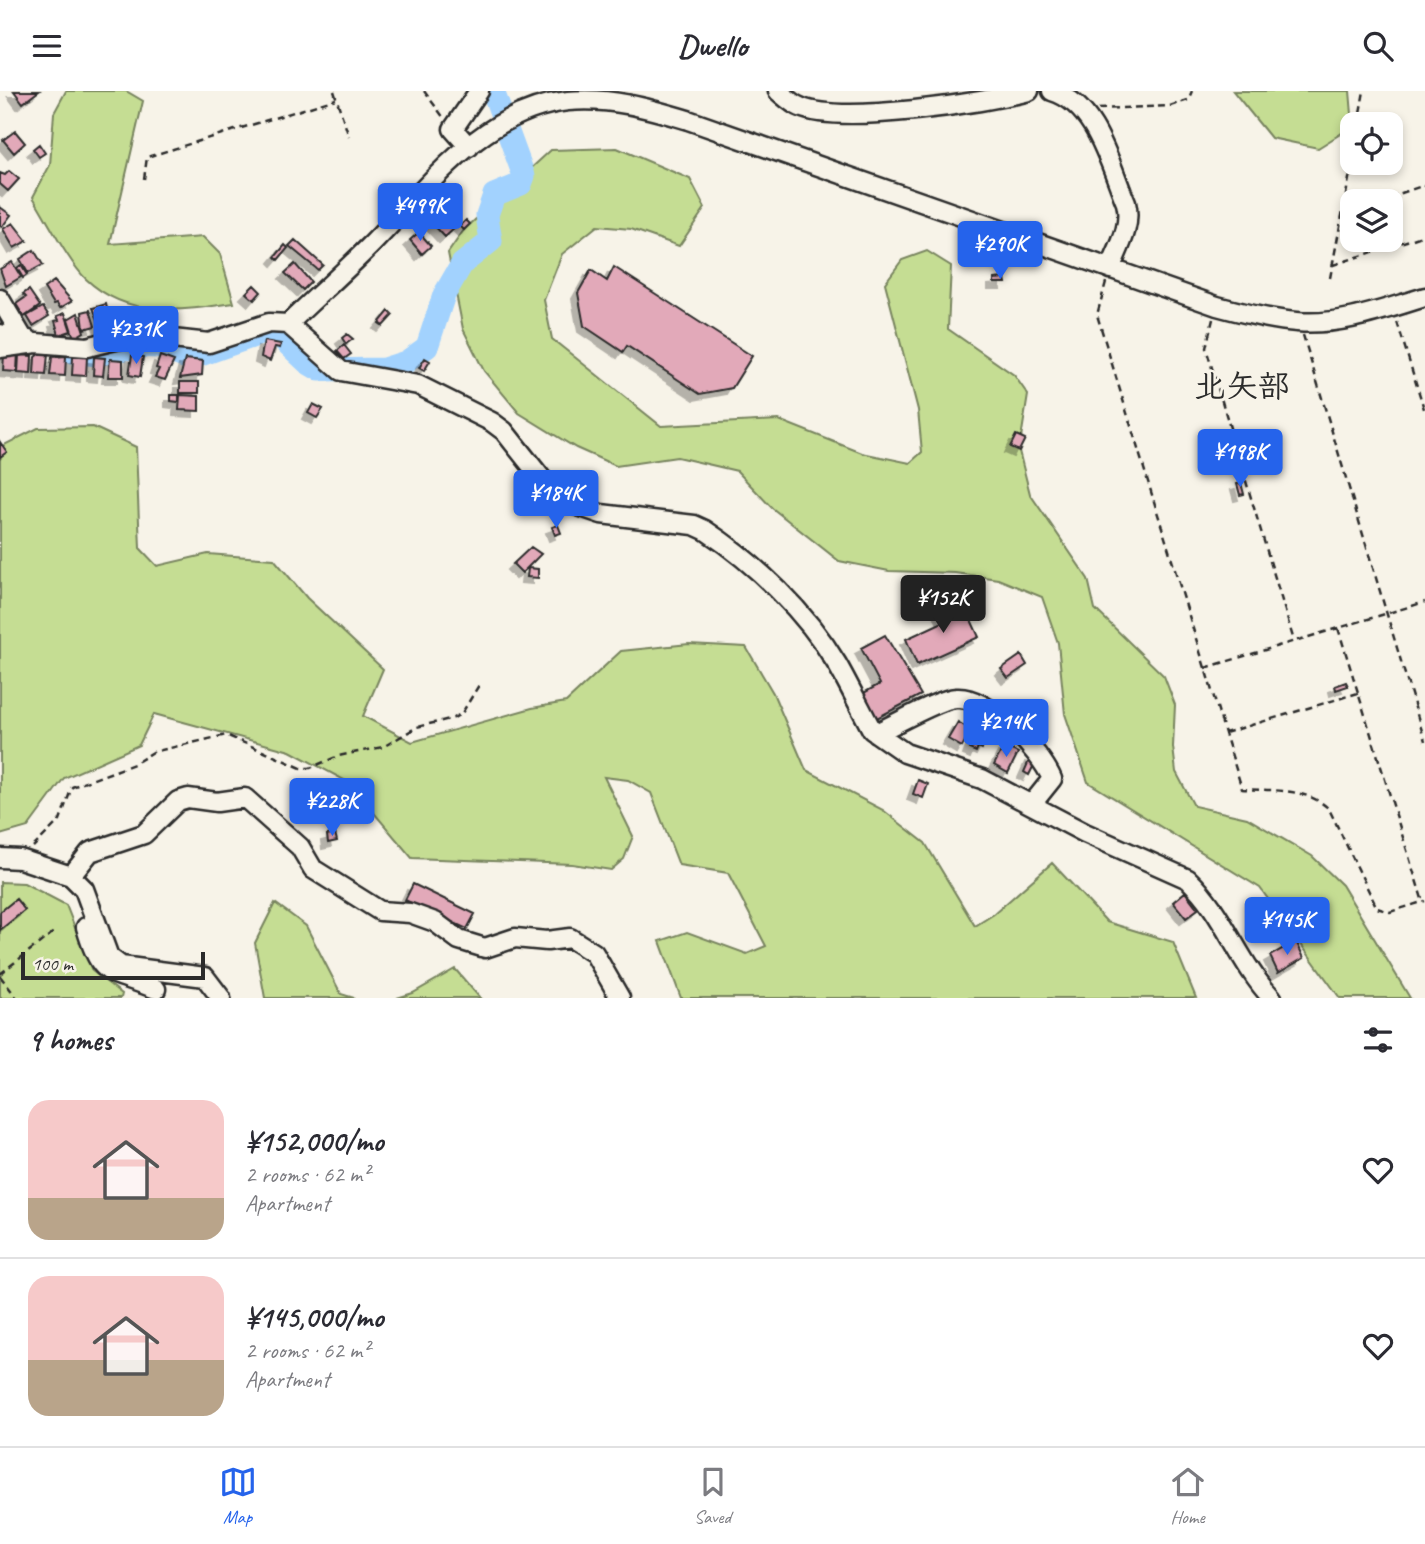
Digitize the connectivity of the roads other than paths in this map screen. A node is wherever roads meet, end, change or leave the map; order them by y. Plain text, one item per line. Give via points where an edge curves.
1 (479, 91) edge
2 (778, 91) edge
3 (1029, 91) edge
4 (1052, 91) edge
5 (469, 147) junction
6 (1110, 269) junction
7 (1425, 297) edge
8 (0, 299) edge
9 (288, 324) junction
10 (0, 334) edge
11 (29, 340) junction
12 (0, 348) edge
13 (876, 733) junction
14 (1032, 804) junction
15 (0, 859) edge
16 (0, 869) edge
17 (71, 876) junction
18 (156, 989) dead end
19 (221, 998) edge
20 (620, 998) edge
21 (1272, 998) edge

1 - 5 street via 453,129
2 - 3 street via 799,107 835,114 964,105
4 - 6 street via 1085,113 1129,216
5 - 6 street via 489,131 540,108 565,101 618,102 688,120
5 - 9 street
6 - 7 street via 1217,306 1299,323 1340,320
8 - 11 street
9 - 11 street via 268,323 209,343 135,335 87,347
9 - 13 street via 341,371 418,384 492,422 546,484 572,505 601,514 694,525 718,538 810,626
10 - 11 street
11 - 12 street
13 - 14 street via 905,753 954,767
13 - 14 street via 945,700 958,697 981,707 1020,733 1046,765 1052,779
14 - 21 street via 1188,879
15 - 17 street via 20,859
16 - 18 street via 19,869 64,887 76,897 82,926 98,962 109,972
17 - 19 street via 84,889 109,957 121,966 205,977
17 - 20 street via 90,852 144,834 178,801 188,797 217,802 245,798 300,847 313,869 380,911 410,913 435,922 459,940 485,949 516,939 570,938 594,953

